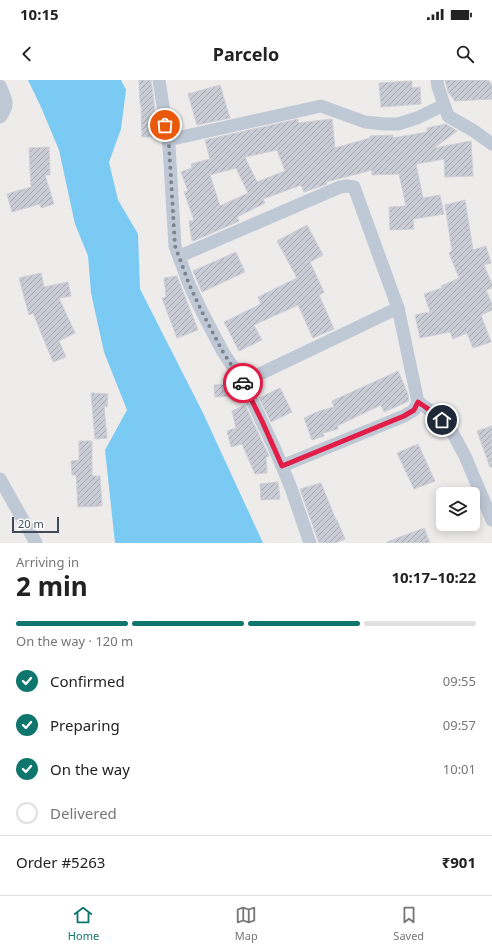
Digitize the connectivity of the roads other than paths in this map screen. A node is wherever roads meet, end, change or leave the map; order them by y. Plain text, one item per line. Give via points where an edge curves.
1 (159, 80) edge
2 (437, 80) edge
3 (0, 86) edge
4 (444, 105) junction
5 (0, 117) edge
6 (168, 140) junction
7 (492, 144) edge
8 (180, 256) junction
9 (398, 308) junction
10 (243, 382) junction
11 (418, 402) junction
12 (282, 466) junction
13 (0, 479) edge
14 (492, 520) edge
15 (36, 543) edge
16 (310, 543) edge

1 - 6 street
2 - 4 street
3 - 5 street via 7,100 6,110
4 - 6 street via 398,124 366,122 321,106
4 - 7 street via 448,116
6 - 8 street via 175,246
8 - 9 street via 347,186 354,188
8 - 10 street via 202,312 223,352
9 - 10 street
9 - 11 street
10 - 12 street
11 - 12 street via 414,410 404,416
11 - 14 street via 450,428
12 - 16 street
13 - 15 street

